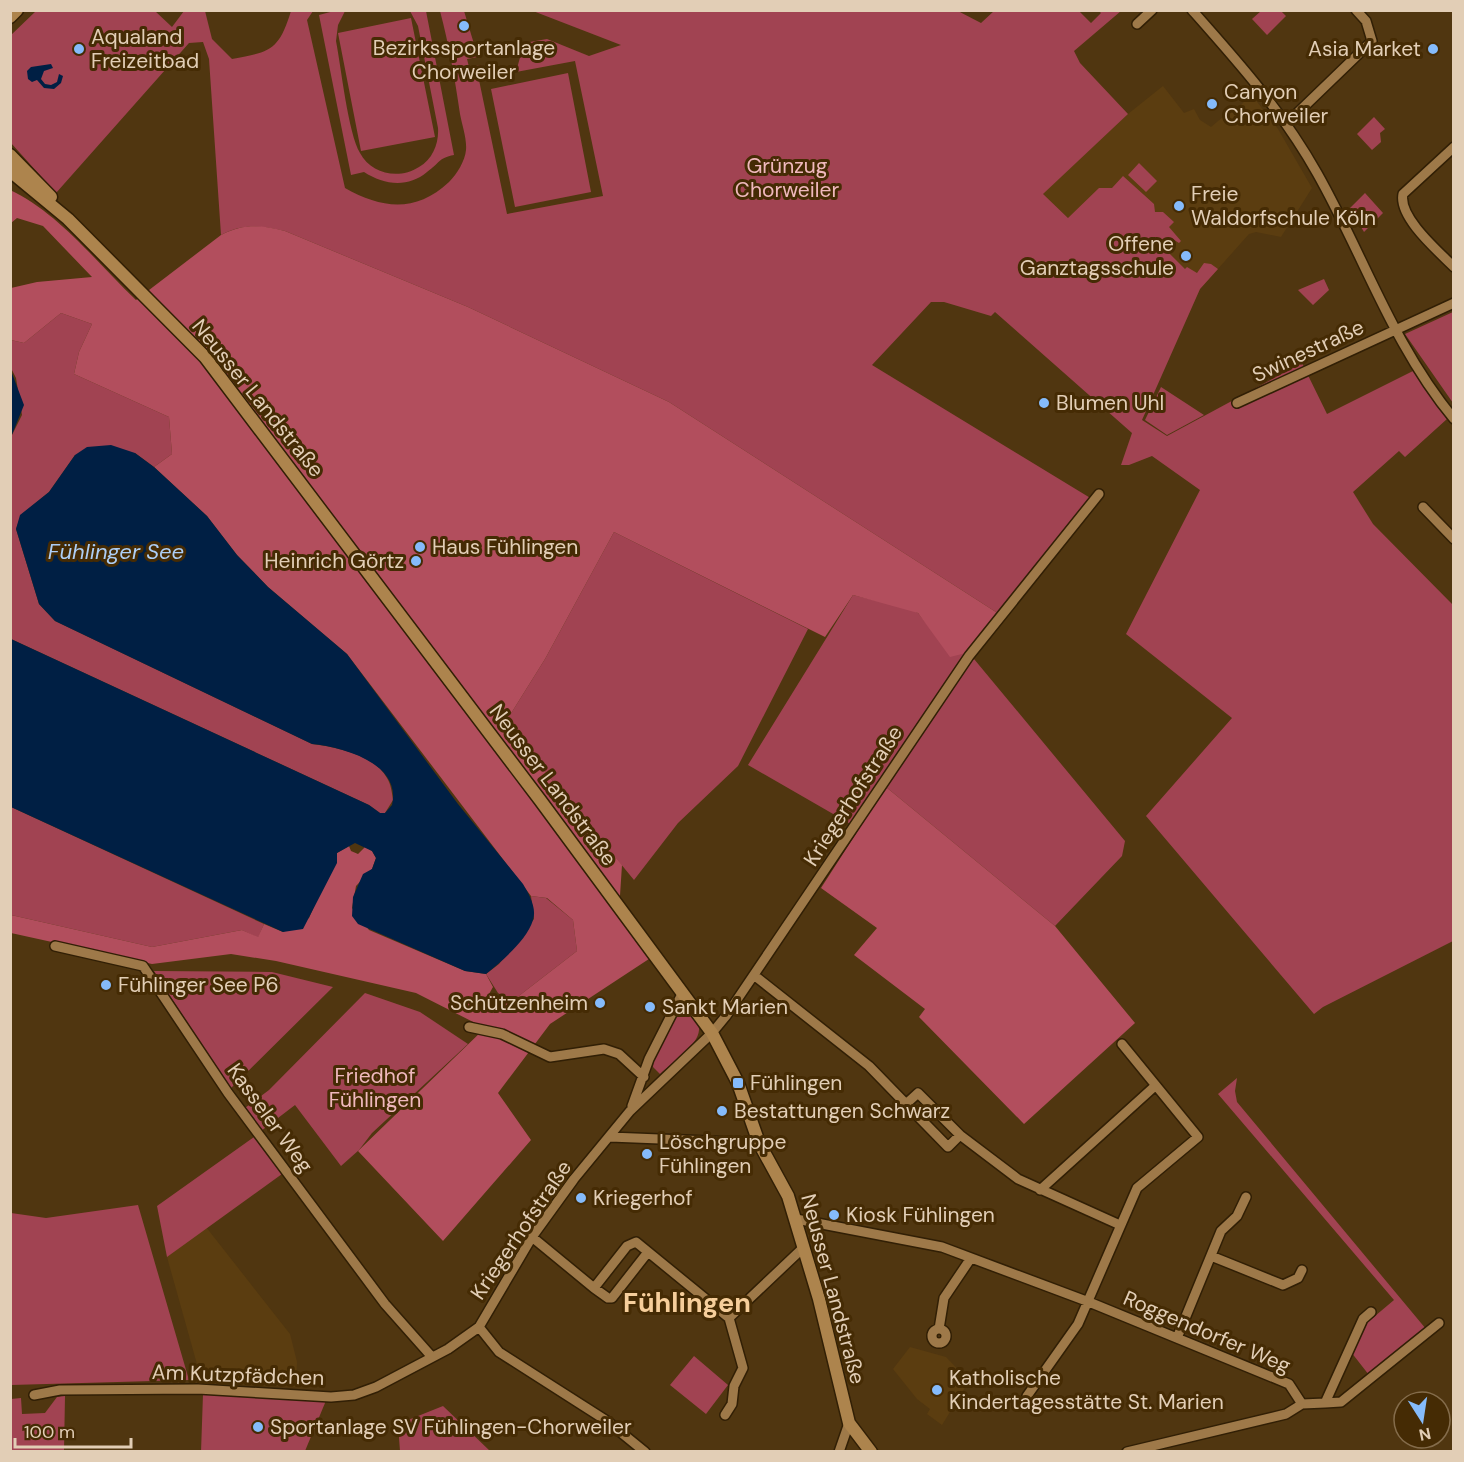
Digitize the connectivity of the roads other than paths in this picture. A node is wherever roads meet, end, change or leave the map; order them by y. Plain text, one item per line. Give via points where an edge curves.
1 (17, 10) edge
2 (1152, 10) edge
3 (1192, 10) edge
4 (1356, 10) edge
5 (10, 16) edge
6 (1137, 24) dead end
7 (1287, 123) junction
8 (1454, 147) edge
9 (10, 155) edge
10 (10, 171) edge
11 (68, 219) junction
12 (1454, 267) edge
13 (1454, 303) edge
14 (1394, 330) junction
15 (1237, 403) dead end
16 (1454, 419) edge
17 (1099, 494) dead end
18 (1423, 507) dead end
19 (1454, 539) edge
20 (55, 946) dead end
21 (755, 976) junction
22 (682, 992) junction
23 (470, 1027) dead end
24 (712, 1033) junction
25 (1122, 1044) dead end
26 (644, 1077) junction
27 (1155, 1086) junction
28 (906, 1104) junction
29 (630, 1111) junction
30 (960, 1136) junction
31 (610, 1137) junction
32 (759, 1143) junction
33 (1040, 1190) junction
34 (1246, 1197) dead end
35 (796, 1219) junction
36 (1120, 1225) junction
37 (532, 1237) junction
38 (804, 1247) junction
39 (648, 1252) junction
40 (1211, 1256) junction
41 (971, 1258) junction
42 (1302, 1270) dead end
43 (594, 1288) junction
44 (1089, 1302) junction
45 (1371, 1312) dead end
46 (729, 1318) junction
47 (1439, 1323) dead end
48 (479, 1327) junction
49 (939, 1329) dead end
50 (1177, 1338) junction
51 (432, 1357) junction
52 (34, 1395) dead end
53 (1027, 1396) dead end
54 (1325, 1403) junction
55 (1302, 1404) junction
56 (725, 1415) dead end
57 (849, 1424) junction
58 (645, 1452) edge
59 (839, 1452) edge
60 (871, 1452) edge
61 (1127, 1452) edge

1 - 5 main road
2 - 6 street
3 - 7 street
4 - 7 street via 1366,21 1372,41
7 - 14 street via 1318,175
8 - 12 street via 1403,194 1401,201 1405,214
9 - 11 main road, Neusser Landstraße
10 - 11 main road, Neusser Landstraße
11 - 22 main road, Neusser Landstraße via 174,324 241,402
13 - 14 street, Swinestraße
14 - 15 street, Swinestraße
14 - 16 street via 1426,384
17 - 21 street, Kriegerhofstraße via 969,656
18 - 19 street
20 - 51 street, Kasseler Weg via 143,966 228,1093 385,1304
21 - 24 street, Kriegerhofstraße
21 - 28 street via 869,1066
22 - 24 main road, Neusser Landstraße
22 - 26 street, Kriegerhofstraße
23 - 26 street via 502,1034 550,1057 613,1051
24 - 29 street, Kriegerhofstraße
24 - 32 main road, Neusser Landstraße via 738,1083
25 - 27 street
26 - 29 street, Kriegerhofstraße
27 - 33 street
27 - 36 street via 1198,1137 1137,1188
28 - 30 street via 948,1146
28 - 30 street via 918,1093
29 - 31 street, Kriegerhofstraße
30 - 33 street via 1007,1172
31 - 32 street
31 - 37 street, Kriegerhofstraße
32 - 35 main road, Neusser Landstraße via 782,1182
33 - 36 street
34 - 40 street via 1237,1216 1221,1231
35 - 38 main road, Neusser Landstraße
35 - 41 street, Roggendorfer Weg via 942,1247
36 - 44 street
37 - 43 street
37 - 48 street, Kriegerhofstraße
38 - 46 street
38 - 57 main road, Neusser Landstraße
39 - 43 street via 632,1242
39 - 43 street via 612,1298
39 - 46 street
40 - 42 street via 1283,1285 1298,1278
40 - 50 street
41 - 44 street, Roggendorfer Weg
41 - 49 street via 944,1298
44 - 50 street, Roggendorfer Weg
44 - 53 street
45 - 54 street via 1363,1319
46 - 56 street via 743,1368
47 - 54 street, Roggendorfer Weg via 1341,1402
48 - 51 street, Kriegerhofstraße
48 - 58 street via 499,1352 608,1422
50 - 55 street, Roggendorfer Weg via 1289,1384
51 - 52 street, Am Kutzpfädchen via 354,1395 198,1389 60,1390
54 - 55 street, Roggendorfer Weg
55 - 61 street via 1286,1414
57 - 59 street
57 - 60 main road, Neusser Landstraße

